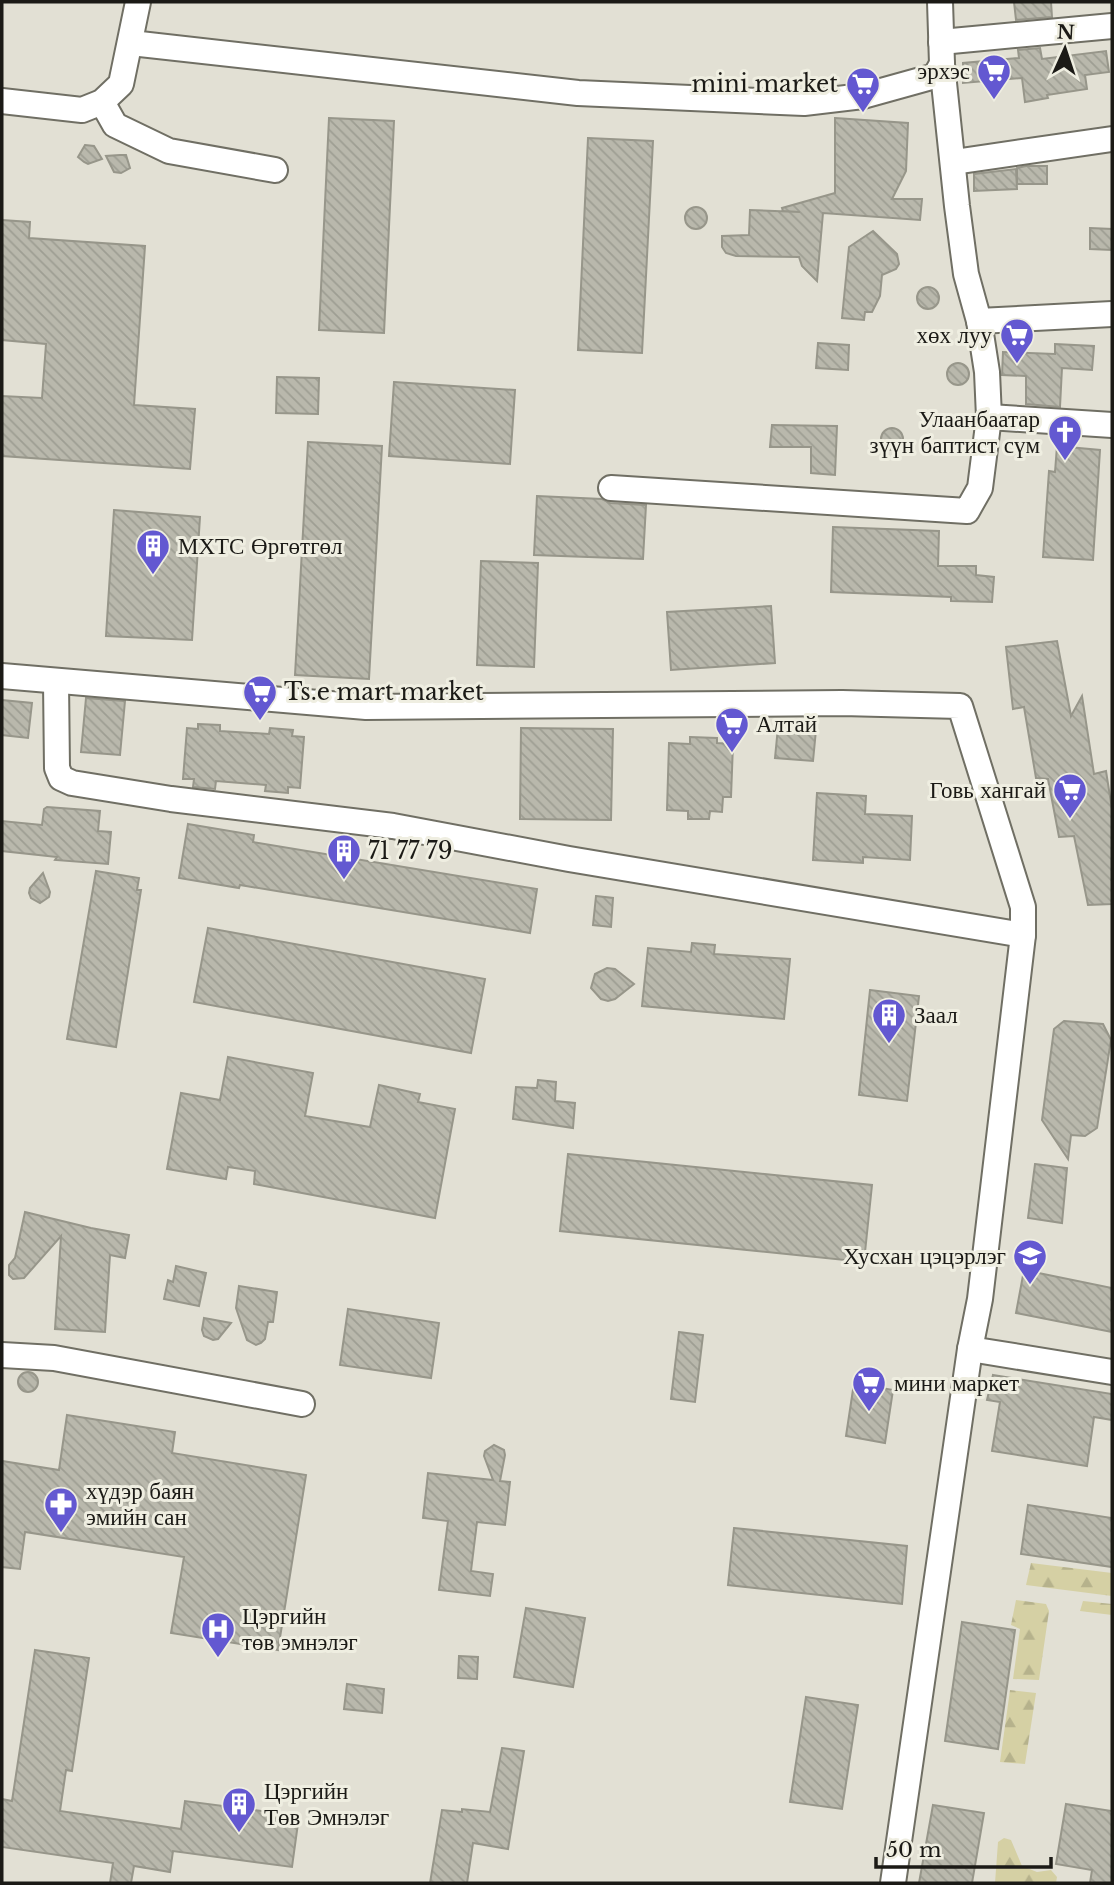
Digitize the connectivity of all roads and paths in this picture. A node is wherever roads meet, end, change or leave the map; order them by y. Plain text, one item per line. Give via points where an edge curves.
1 (138, 2) edge
2 (940, 2) edge
3 (1112, 26) edge
4 (131, 43) junction
5 (941, 53) junction
6 (2, 101) edge
7 (102, 102) junction
8 (1112, 139) edge
9 (954, 162) junction
10 (275, 170) dead end
11 (1112, 314) edge
12 (979, 321) junction
13 (989, 416) junction
14 (1112, 425) edge
15 (611, 488) dead end
16 (2, 676) edge
17 (56, 682) junction
18 (1023, 934) junction
19 (970, 1349) junction
20 (2, 1355) edge
21 (1112, 1371) edge
22 (302, 1404) dead end
23 (893, 1883) edge

1 - 4 street
2 - 5 street
3 - 5 street
4 - 5 street via 578,93 804,103 863,96 935,76
4 - 7 street via 121,84
5 - 9 street
6 - 7 street via 82,110
7 - 10 street via 115,125 169,151
8 - 9 street
9 - 12 street via 966,274
11 - 12 street
12 - 13 street
13 - 14 street
13 - 15 street via 980,488 967,510
16 - 17 street
17 - 18 street via 57,768 61,778 72,783 393,826
17 - 18 street via 366,707 960,706 1023,907
18 - 19 street
19 - 21 street
19 - 23 street
20 - 22 street via 54,1358

